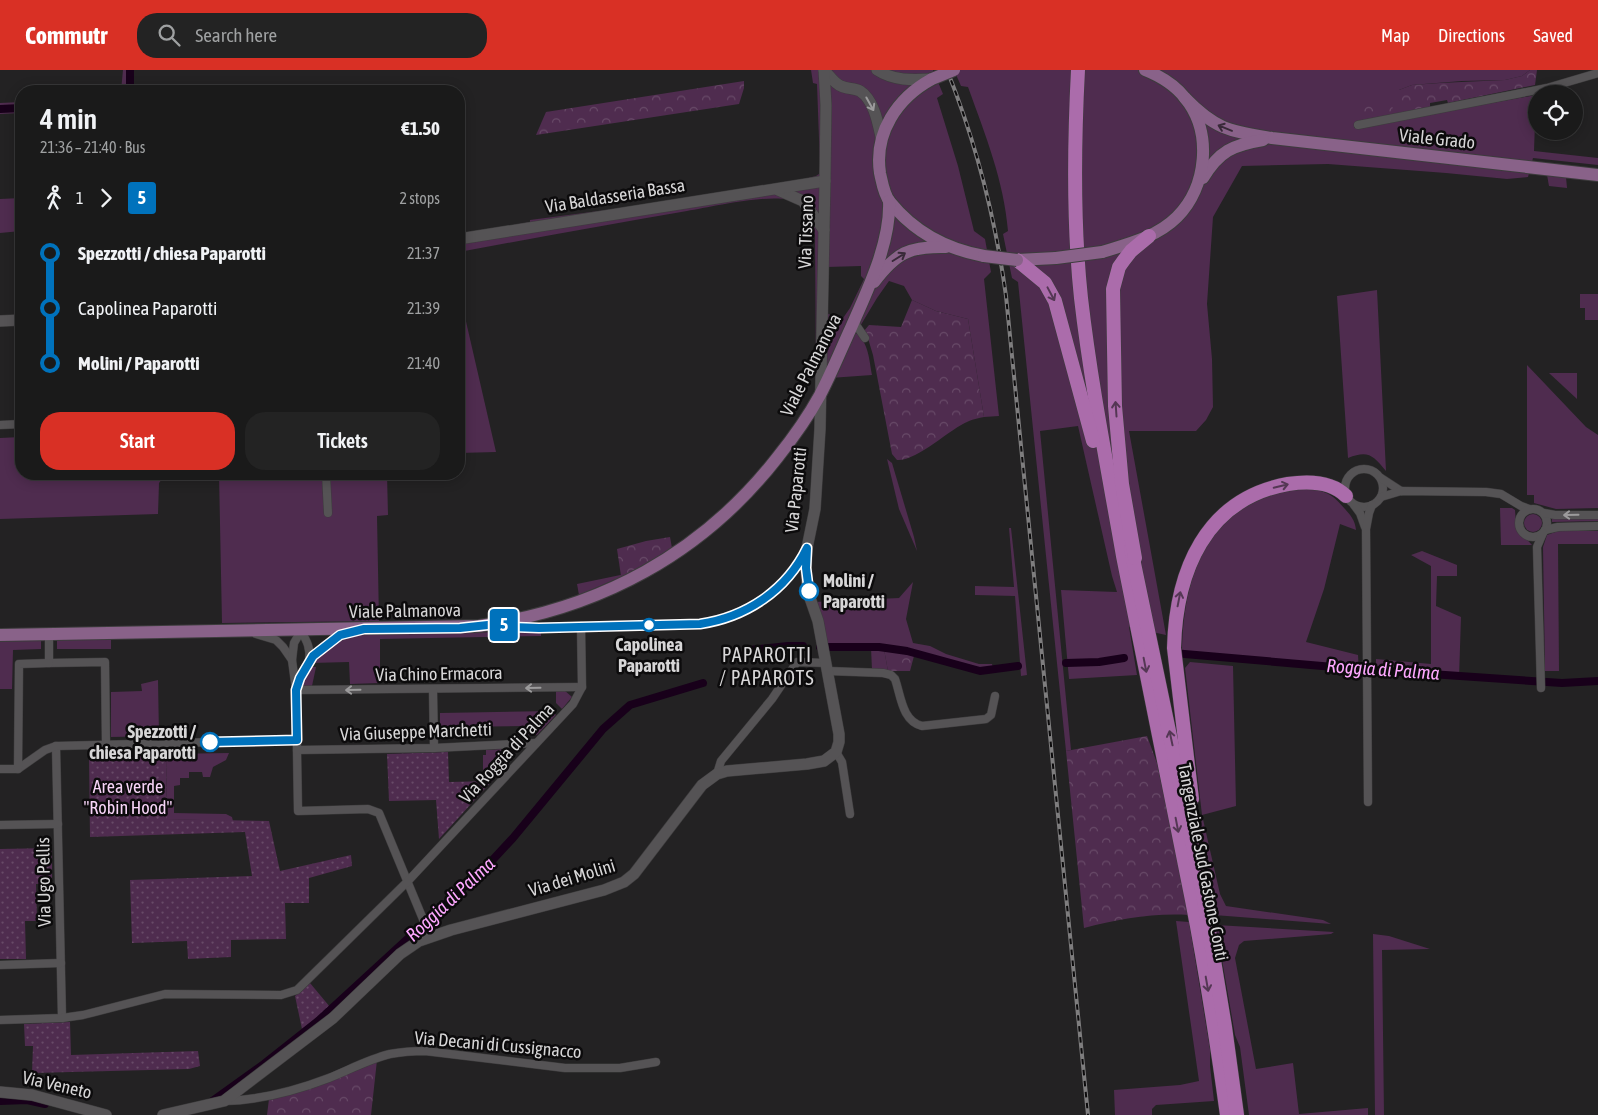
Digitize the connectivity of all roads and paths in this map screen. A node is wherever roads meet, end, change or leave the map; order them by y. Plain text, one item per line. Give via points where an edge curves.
1 (824, 70) edge
2 (877, 70) edge
3 (954, 70) edge
4 (1151, 71) edge
5 (1598, 73) edge
6 (1078, 74) edge
7 (932, 79) junction
8 (841, 86) junction
9 (1186, 98) junction
10 (826, 105) junction
11 (1358, 125) dead end
12 (881, 137) junction
13 (1272, 138) junction
14 (1598, 174) edge
15 (825, 181) junction
16 (776, 189) junction
17 (1196, 189) junction
18 (825, 197) junction
19 (803, 200) junction
20 (889, 201) junction
21 (824, 230) junction
22 (1149, 236) junction
23 (465, 238) edge
24 (948, 247) junction
25 (1017, 260) junction
26 (866, 292) junction
27 (15, 320) edge
28 (0, 321) edge
29 (854, 322) junction
30 (865, 338) dead end
31 (820, 395) junction
32 (15, 424) edge
33 (0, 425) edge
34 (1381, 478) junction
35 (326, 480) edge
36 (1401, 491) junction
37 (1381, 497) junction
38 (1350, 500) junction
39 (1511, 500) junction
40 (1372, 505) junction
41 (1529, 509) junction
42 (328, 513) dead end
43 (1544, 513) junction
44 (1598, 515) edge
45 (1519, 522) junction
46 (1598, 526) edge
47 (1366, 528) junction
48 (1544, 532) junction
49 (1531, 536) junction
50 (1537, 547) junction
51 (807, 548) junction
52 (1138, 578) junction
53 (1135, 618) junction
54 (497, 624) junction
55 (581, 626) junction
56 (364, 629) junction
57 (301, 631) junction
58 (249, 632) junction
59 (49, 634) junction
60 (0, 635) edge
61 (292, 660) junction
62 (49, 663) junction
63 (308, 663) junction
64 (827, 667) junction
65 (1541, 684) dead end
66 (582, 687) junction
67 (296, 690) junction
68 (433, 690) junction
69 (995, 696) dead end
70 (297, 740) junction
71 (536, 744) junction
72 (106, 745) junction
73 (56, 746) junction
74 (434, 748) junction
75 (297, 750) junction
76 (836, 752) junction
77 (0, 769) edge
78 (18, 769) junction
79 (717, 774) junction
80 (1368, 802) dead end
81 (850, 814) dead end
82 (0, 824) edge
83 (58, 824) junction
84 (408, 881) junction
85 (1203, 894) junction
86 (429, 934) junction
87 (61, 963) junction
88 (0, 965) edge
89 (62, 1018) junction
90 (0, 1020) edge
91 (656, 1062) dead end
92 (0, 1092) edge
93 (220, 1102) junction
94 (106, 1115) edge
95 (163, 1115) edge
96 (1226, 1115) edge
97 (1237, 1115) edge

1 - 8 street
1 - 10 street, Via Tissano
2 - 7 street via 896,78
3 - 7 main road, bridge
4 - 9 main road, Viale Grado
5 - 11 street via 1547,88
6 - 52 highway via 1082,240 1088,295 1102,408
6 - 53 highway via 1075,168 1081,297 1096,408
7 - 12 main road via 904,99
8 - 10 street via 829,97
8 -> 12 street via 856,89 867,99
13 -> 9 main road, Viale Grado via 1222,127 1205,118
9 - 17 main road via 1196,116 1201,136 1202,166
10 - 15 street, Via Tissano
12 - 20 main road via 880,169
13 - 14 main road, Viale Grado
13 - 17 main road, Viale Grado via 1243,144 1222,154
15 - 16 street, Via Baldasseria Bassa
15 - 18 street, Via Tissano
16 - 19 street
16 - 23 street, Via Baldasseria Bassa
17 - 22 main road, Viale Grado via 1177,217
18 - 19 street via 812,202
18 - 21 street, Via Tissano
19 - 21 street
20 - 24 main road via 912,224
20 - 26 main road, Viale Palmanova via 885,238
21 - 31 street, Via Tissano
22 - 25 main road, Viale Grado, bridge via 1102,252
52 -> 22 highway via 1122,484 1115,406 1113,294 1119,267 1131,251
24 - 25 main road, Viale Grado, bridge
26 -> 24 main road, Viale Palmanova via 897,257 926,247
25 -> 53 highway via 1045,283 1062,321
26 - 29 main road, Viale Palmanova
27 - 28 street
29 - 30 street
29 - 31 main road, Viale Palmanova
31 - 51 street, Via Paparotti via 815,509
31 - 54 main road, Viale Palmanova via 755,485 722,518 688,544 640,575 591,598
32 - 33 street
34 - 36 street
34 - 37 street
34 - 38 street via 1371,469 1358,469 1347,477 1344,490
35 - 42 street
36 - 37 street
36 - 39 street via 1486,492 1502,494
37 - 40 street
38 - 40 street via 1360,507
38 - 47 street
85 -> 38 highway via 1175,652 1179,600 1192,556 1202,540 1231,509 1257,493 1298,482 1325,484
39 - 41 street
39 - 45 street via 1517,507
40 - 47 street
41 - 43 street
41 - 45 street
44 -> 43 street
43 - 48 street via 1548,522
45 - 49 street via 1524,533
46 - 48 street via 1558,527
47 - 80 street
48 - 49 street
48 - 50 street
49 - 50 street
50 - 65 street
51 - 55 street, Via Paparotti via 800,562 779,586 754,606 729,618 700,624
51 - 64 street via 807,582
85 -> 52 highway, Tangenziale Sud Gastone Conti
53 -> 96 highway, Tangenziale Sud Gastone Conti via 1192,901 1215,1028
54 - 55 street, Via Paparotti
54 - 56 main road, Viale Palmanova via 460,628
55 - 66 street
56 - 57 main road, Viale Palmanova
56 - 63 street via 340,635 319,650
57 - 58 main road, Viale Palmanova
57 - 61 street via 294,643
57 - 63 street via 308,641
58 - 59 main road, Viale Palmanova
58 - 61 street via 276,640
59 - 60 main road, Viale Palmanova
59 - 62 street
61 - 67 street
62 - 72 street via 105,662
62 - 78 street via 19,664
63 - 67 street
64 - 69 street via 891,675 908,718 922,726 986,719 991,715
64 - 76 street via 840,738
64 - 79 street, Via dei Molini via 799,661 795,664 772,699 722,761
66 -> 68 street, Via Chino Ermacora
66 - 71 street, Via Roggia di Palma via 573,704
68 -> 67 street, Via Chino Ermacora
67 - 70 street
68 - 74 street
70 - 72 street
70 - 75 street
71 - 74 street, Via Giuseppe Marchetti
71 - 84 street, Via Roggia di Palma
72 - 73 street
73 - 78 street
73 - 83 street, Via Ugo Pellis
74 - 75 street, Via Giuseppe Marchetti
75 - 84 street via 298,811 376,810 382,816
76 - 79 street via 816,763
76 - 81 street via 842,762
77 - 78 street
79 - 86 street, Via dei Molini via 702,785 634,874 624,882 604,890
82 - 83 street
83 - 87 street, Via Ugo Pellis
84 - 86 street
84 - 89 street, Via Roggia di Palma via 292,993 165,994
85 - 97 highway, Tangenziale Sud Gastone Conti
86 - 93 street, Via dei Molini via 400,954 333,1018
87 - 88 street
87 - 89 street, Via Ugo Pellis
89 - 90 street, Via Roggia di Palma
91 - 93 street, Via Decani di Cussignacco via 620,1068 565,1068 425,1050 403,1052 284,1093
92 - 94 street, Via Veneto via 32,1095
93 - 95 street

